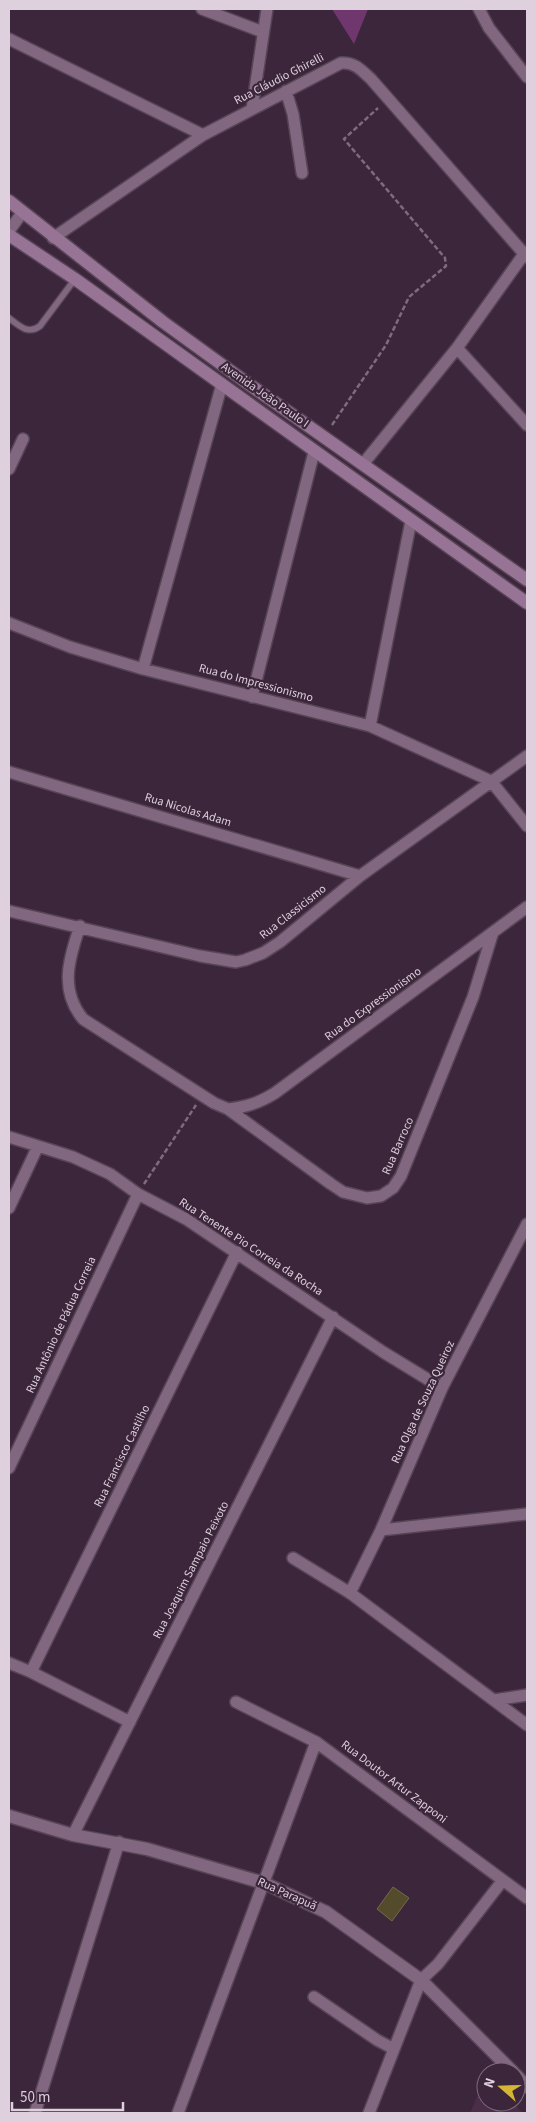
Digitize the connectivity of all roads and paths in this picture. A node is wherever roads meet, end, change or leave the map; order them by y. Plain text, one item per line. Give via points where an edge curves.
1 (202, 9) edge
2 (267, 9) edge
3 (479, 9) edge
4 (263, 32) junction
5 (9, 39) edge
6 (527, 77) edge
7 (286, 92) junction
8 (388, 99) junction
9 (252, 109) junction
10 (203, 135) junction
11 (302, 173) dead end
12 (9, 201) edge
13 (22, 213) junction
14 (9, 231) edge
15 (9, 235) edge
16 (53, 238) junction
17 (526, 256) edge
18 (75, 279) junction
19 (9, 318) edge
20 (457, 348) junction
21 (222, 384) junction
22 (527, 424) edge
23 (324, 437) junction
24 (23, 439) dead end
25 (314, 452) junction
26 (363, 464) junction
27 (9, 469) edge
28 (412, 521) junction
29 (527, 580) edge
30 (527, 603) edge
31 (9, 623) edge
32 (143, 668) junction
33 (252, 696) junction
34 (370, 726) junction
35 (527, 756) edge
36 (9, 772) edge
37 (492, 781) junction
38 (527, 826) edge
39 (360, 876) junction
40 (527, 907) edge
41 (9, 911) edge
42 (80, 926) junction
43 (493, 932) junction
44 (202, 1095) junction
45 (228, 1109) junction
46 (9, 1137) edge
47 (38, 1146) junction
48 (139, 1191) junction
49 (9, 1208) edge
50 (527, 1224) edge
51 (237, 1252) junction
52 (333, 1317) junction
53 (442, 1388) junction
54 (9, 1468) edge
55 (527, 1514) edge
56 (381, 1530) junction
57 (294, 1558) dead end
58 (350, 1593) junction
59 (9, 1663) edge
60 (31, 1672) junction
61 (527, 1695) edge
62 (494, 1700) junction
63 (236, 1702) dead end
64 (130, 1722) junction
65 (527, 1725) edge
66 (316, 1742) junction
67 (9, 1816) edge
68 (73, 1835) junction
69 (119, 1842) junction
70 (503, 1880) junction
71 (264, 1883) junction
72 (527, 1898) edge
73 (421, 1980) junction
74 (314, 1997) dead end
75 (394, 2049) junction
76 (503, 2062) edge
77 (35, 2113) edge
78 (178, 2113) edge
79 (369, 2113) edge

1 - 4 street
2 - 4 street
3 - 6 street via 489,28
4 - 9 street
5 - 10 street
7 - 8 street, Rua Cláudio Ghirelli via 346,62 355,64
7 - 9 street, Rua Cláudio Ghirelli
7 - 11 street via 293,114
8 - 17 street, Rua Cláudio Ghirelli
8 - 23 path via 344,139 445,258 446,266 409,297 386,345
9 - 10 street, Rua Cláudio Ghirelli
10 - 16 street, Rua Cláudio Ghirelli
12 - 13 main road, Avenida João Paulo I
13 - 14 street
13 - 16 main road, Avenida João Paulo I
15 - 18 main road, Avenida João Paulo I
16 - 23 main road, Avenida João Paulo I
17 - 20 street
18 - 19 lane via 34,330 22,328
18 - 21 main road, Avenida João Paulo I
20 - 22 street
20 - 26 street
21 - 25 main road, Avenida João Paulo I
21 - 32 street
23 - 26 main road, Avenida João Paulo I
24 - 27 street
25 - 28 main road, Avenida João Paulo I
25 - 33 street
26 - 29 main road, Avenida João Paulo I
28 - 30 main road, Avenida João Paulo I
28 - 34 street
31 - 32 street, Rua do Impressionismo via 70,647
32 - 33 street, Rua do Impressionismo
33 - 34 street, Rua do Impressionismo
34 - 37 street, Rua do Impressionismo
35 - 37 street, Rua Classicismo
36 - 39 street, Rua Nicolas Adam
37 - 38 street
37 - 39 street, Rua Classicismo
39 - 42 street, Rua Classicismo via 280,942 263,953 236,962
40 - 43 street, Rua do Expressionismo
41 - 42 street, Rua Classicismo
42 - 44 street, Rua Barroco via 68,968 70,996 77,1011 83,1019
43 - 45 street, Rua do Expressionismo via 274,1093 245,1108
43 - 45 street, Rua Barroco via 466,1015 409,1160 393,1188 381,1196 367,1198 343,1192
44 - 45 street, Rua Barroco
44 - 48 path
46 - 47 street, Rua Tenente Pio Correia da Rocha
47 - 48 street, Rua Tenente Pio Correia da Rocha via 97,1168
47 - 49 street
48 - 51 street, Rua Tenente Pio Correia da Rocha
48 - 54 street, Rua Antônio de Pádua Correia
50 - 53 street, Rua Olga de Souza Queiroz
51 - 52 street, Rua Tenente Pio Correia da Rocha
51 - 60 street, Rua Francisco Castilho
52 - 53 street, Rua Tenente Pio Correia da Rocha
52 - 64 street, Rua Joaquim Sampaio Peixoto
53 - 56 street, Rua Olga de Souza Queiroz
55 - 56 street
56 - 58 street, Rua Olga de Souza Queiroz
57 - 58 street
58 - 62 street
59 - 60 street
60 - 64 street
61 - 62 street
62 - 65 street
63 - 66 street, Rua Doutor Artur Zapponi
64 - 68 street, Rua Joaquim Sampaio Peixoto
66 - 70 street, Rua Doutor Artur Zapponi
66 - 71 street
67 - 68 street, Rua Parapuã
68 - 69 street, Rua Parapuã
69 - 71 street, Rua Parapuã
69 - 77 street
70 - 72 street, Rua Doutor Artur Zapponi
70 - 73 street via 438,1964
71 - 73 street, Rua Parapuã via 326,1912
71 - 78 street
73 - 75 street
73 - 76 street, Rua Parapuã
74 - 75 street
75 - 79 street

